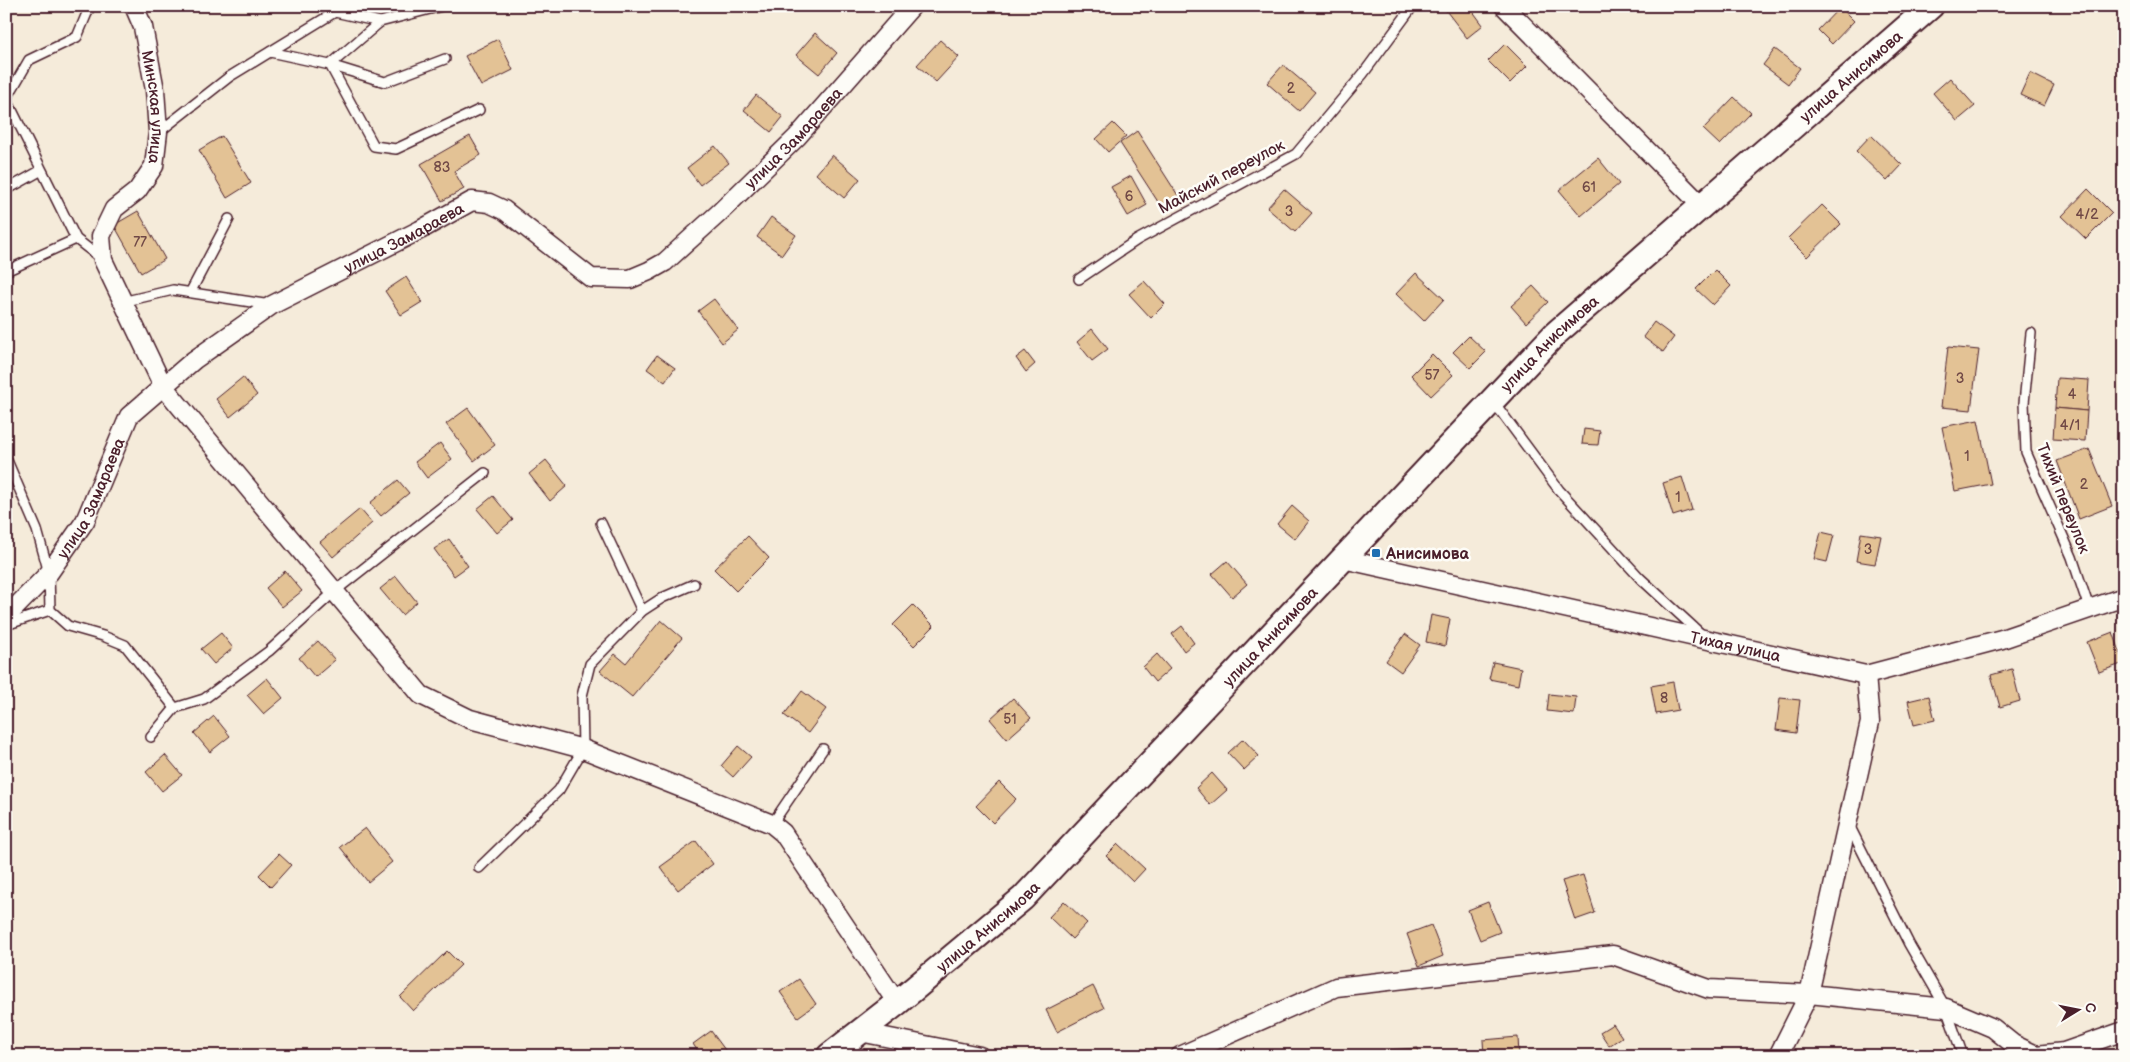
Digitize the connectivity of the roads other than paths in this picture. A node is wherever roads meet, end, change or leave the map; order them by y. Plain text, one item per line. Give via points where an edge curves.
1 (90, 6) edge
2 (134, 6) edge
3 (442, 6) edge
4 (912, 6) edge
5 (1413, 6) edge
6 (1504, 6) edge
7 (1931, 6) edge
8 (380, 22) junction
9 (270, 52) junction
10 (445, 59) dead end
11 (330, 65) junction
12 (7, 98) edge
13 (479, 110) dead end
14 (158, 132) junction
15 (40, 171) junction
16 (6, 190) edge
17 (1702, 206) junction
18 (229, 219) dead end
19 (76, 239) junction
20 (103, 260) junction
21 (6, 271) edge
22 (1080, 280) dead end
23 (190, 291) junction
24 (122, 302) junction
25 (272, 305) junction
26 (2031, 333) dead end
27 (163, 386) junction
28 (1493, 400) junction
29 (6, 458) edge
30 (485, 473) dead end
31 (601, 523) dead end
32 (1343, 559) junction
33 (48, 573) junction
34 (694, 584) dead end
35 (335, 591) junction
36 (2124, 597) edge
37 (50, 610) junction
38 (642, 611) junction
39 (2090, 611) junction
40 (6, 617) edge
41 (6, 625) edge
42 (1708, 640) junction
43 (1866, 675) junction
44 (175, 708) junction
45 (150, 737) dead end
46 (823, 748) dead end
47 (583, 750) junction
48 (1846, 820) junction
49 (772, 824) junction
50 (479, 868) dead end
51 (1809, 994) junction
52 (897, 1003) junction
53 (1946, 1008) junction
54 (2124, 1031) edge
55 (860, 1032) junction
56 (829, 1056) edge
57 (980, 1056) edge
58 (1180, 1056) edge
59 (1778, 1056) edge
60 (1963, 1056) edge
61 (2036, 1056) edge

1 - 12 lane via 77,36 29,60
2 - 14 street, Минская улица via 143,27 155,90
3 - 8 lane
4 - 25 street, улица Замараева via 797,137 719,214 665,262 649,271 630,279 591,278 504,210 489,203 472,201
5 - 22 lane, Майский переулок via 1363,74 1296,154 1137,240
6 - 17 street
7 - 17 street, улица Анисимова
8 - 9 lane via 334,12
8 - 11 lane
9 - 11 lane
9 - 14 lane via 229,78
10 - 11 lane via 385,82
11 - 13 lane via 374,146 396,149
12 - 15 lane
14 - 20 street, Минская улица via 154,166 137,191 114,209 101,236
15 - 16 lane
15 - 19 lane
17 - 28 street, улица Анисимова via 1555,334
18 - 23 lane
19 - 20 lane
19 - 21 lane
20 - 24 street, Минская улица
23 - 24 lane via 173,290
23 - 25 lane
24 - 27 street, Минская улица
25 - 27 street, улица Замараева
26 - 39 lane, Тихий переулок via 2024,403 2026,452 2072,558
27 - 33 street, улица Замараева via 129,416 86,521
27 - 35 street, Минская улица
28 - 32 street, улица Анисимова
28 - 42 lane via 1558,490 1640,578
29 - 33 lane via 36,530
30 - 35 lane
31 - 38 lane
32 - 42 street, Тихая улица
32 - 52 street, улица Анисимова via 1023,898
33 - 37 lane
33 - 40 street, улица Замараева
34 - 38 lane
35 - 44 lane via 269,651 204,699
35 - 47 street, Минская улица via 421,695 470,719
36 - 39 street, Тихая улица
37 - 41 lane
37 - 44 lane via 68,626 126,645
38 - 47 lane via 590,664 582,696
39 - 43 street, Тихая улица via 2002,639
42 - 43 street, Тихая улица
43 - 48 street via 1870,722
44 - 45 lane
46 - 49 lane
47 - 49 street, Минская улица
47 - 50 lane via 559,790
48 - 51 street
48 - 53 lane via 1909,944
49 - 52 street via 783,833
51 - 53 street
51 - 58 street via 1708,989 1613,955 1598,956 1336,987
51 - 59 street
52 - 55 street, улица Анисимова
53 - 60 lane
53 - 61 street via 1993,1028
54 - 61 street via 2064,1052
55 - 56 street, улица Анисимова
55 - 57 street

